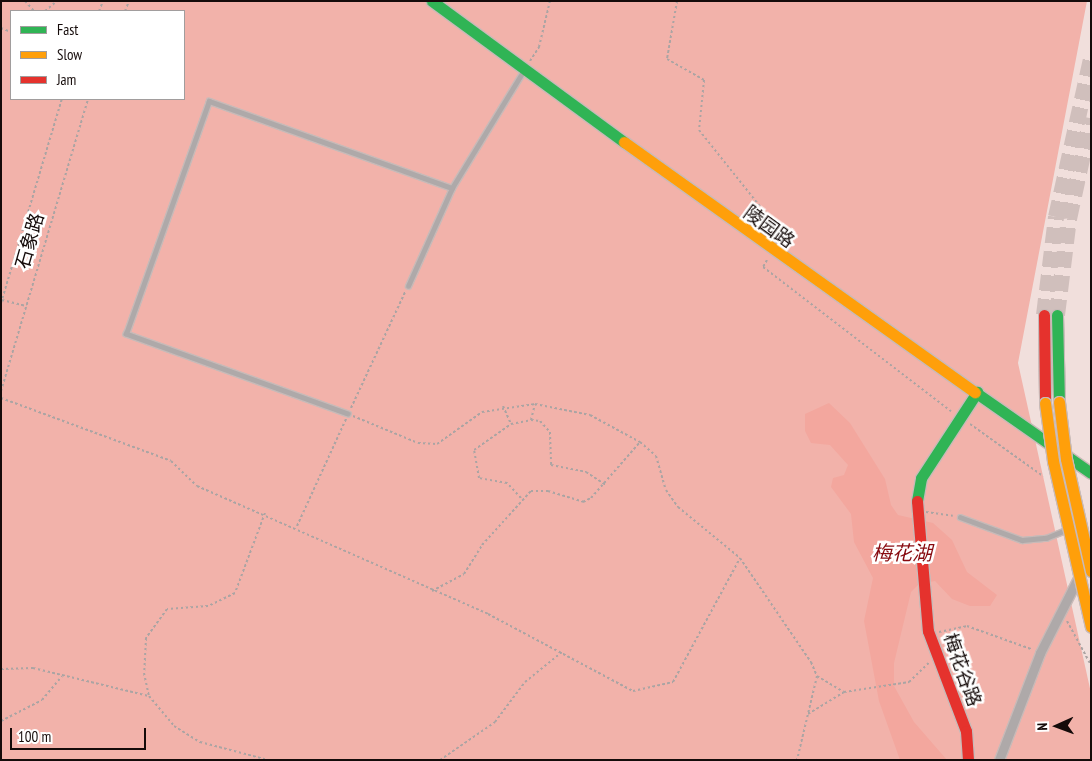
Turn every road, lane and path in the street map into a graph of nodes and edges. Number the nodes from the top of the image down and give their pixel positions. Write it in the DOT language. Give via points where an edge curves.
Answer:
graph roads {
  1 [pos="57,1"];
  2 [pos="432,1"];
  3 [pos="550,1"];
  4 [pos="677,1"];
  5 [pos="46,10"];
  6 [pos="524,69"];
  7 [pos="62,100"];
  8 [pos="88,100"];
  9 [pos="452,188"];
  10 [pos="773,251"];
  11 [pos="408,286"];
  12 [pos="2,302"];
  13 [pos="26,306"];
  14 [pos="1044,315"];
  15 [pos="1058,315"];
  16 [pos="1,391"];
  17 [pos="977,392"];
  18 [pos="1,398"];
  19 [pos="535,404"];
  20 [pos="503,406"];
  21 [pos="348,414"];
  22 [pos="961,418"];
  23 [pos="531,420"];
  24 [pos="511,424"];
  25 [pos="640,442"];
  26 [pos="1077,461"];
  27 [pos="1091,473"];
  28 [pos="1047,479"];
  29 [pos="606,485"];
  30 [pos="521,499"];
  31 [pos="918,512"];
  32 [pos="265,513"];
  33 [pos="960,517"];
  34 [pos="296,527"];
  35 [pos="1069,528"];
  36 [pos="740,558"];
  37 [pos="1091,571"];
  38 [pos="432,591"];
  39 [pos="1061,610"];
  40 [pos="1091,627"];
  41 [pos="934,634"];
  42 [pos="562,652"];
  43 [pos="1040,653"];
  44 [pos="935,657"];
  45 [pos="1091,666"];
  46 [pos="1,669"];
  47 [pos="62,676"];
  48 [pos="817,676"];
  49 [pos="844,692"];
  50 [pos="149,696"];
  51 [pos="808,714"];
  52 [pos="1,721"];
  53 [pos="268,760"];
  54 [pos="440,760"];
  55 [pos="796,760"];
  56 [pos="968,760"];
  57 [pos="999,760"];
  1 -- 5 [label="path"];
  2 -- 6 [label="main road, 陵园路"];
  3 -- 6 [label="path" via="539,47"];
  4 -- 10 [label="path" via="667,59 704,80 698,130 782,234"];
  6 -- 9 [label="lane"];
  6 -- 10 [label="main road, 陵园路"];
  7 -- 12 [label="path, 石象路"];
  8 -- 13 [label="path, 石象路"];
  9 -- 11 [label="lane"];
  9 -- 21 [label="lane" via="209,101 126,334"];
  10 -- 17 [label="main road, 陵园路"];
  10 -- 22 [label="path" via="763,267"];
  11 -- 21 [label="path"];
  12 -- 13 [label="path"];
  13 -- 16 [label="path, 石象路"];
  14 -- 40 [label="main road, bridge" via="1045,403 1053,461"];
  15 -- 37 [label="main road, bridge" via="1059,402 1066,459"];
  17 -- 22 [label="main road, 梅花谷路"];
  17 -- 26 [label="main road, 陵园路" via="1021,427"];
  18 -- 32 [label="path" via="171,461 197,486"];
  19 -- 20 [label="path"];
  19 -- 23 [label="path"];
  19 -- 25 [label="path" via="590,416"];
  20 -- 21 [label="path" via="482,412 438,444 418,442"];
  20 -- 24 [label="path"];
  21 -- 34 [label="path"];
  22 -- 28 [label="path"];
  22 -- 31 [label="main road, 梅花谷路" via="921,478"];
  23 -- 24 [label="path"];
  23 -- 29 [label="path" via="540,421 550,432 551,465 586,472"];
  24 -- 30 [label="path" via="474,450 475,470 479,478 515,488"];
  25 -- 29 [label="path" via="616,466"];
  25 -- 36 [label="path" via="656,456 666,490 678,507"];
  26 -- 27 [label="main road, 陵园路"];
  26 -- 35 [label="street" via="1061,491"];
  29 -- 30 [label="path" via="583,502 536,489"];
  30 -- 38 [label="path" via="464,574"];
  31 -- 33 [label="path"];
  31 -- 44 [label="main road, 梅花谷路" via="924,593"];
  32 -- 34 [label="path"];
  32 -- 50 [label="path" via="236,593 208,606 167,609 155,620 146,638 144,674"];
  33 -- 35 [label="lane" via="1022,540 1046,538"];
  34 -- 38 [label="path"];
  35 -- 39 [label="street" via="1078,575 1073,594"];
  36 -- 42 [label="path" via="673,682 632,692"];
  36 -- 48 [label="path"];
  38 -- 42 [label="path"];
  39 -- 43 [label="street"];
  39 -- 45 [label="path"];
  41 -- 43 [label="path" via="968,626"];
  42 -- 54 [label="path" via="525,682 494,722"];
  43 -- 57 [label="street"];
  44 -- 49 [label="path" via="909,682"];
  44 -- 56 [label="main road, 梅花谷路" via="966,731"];
  46 -- 47 [label="path" via="33,668"];
  47 -- 50 [label="path"];
  47 -- 52 [label="path" via="42,700"];
  48 -- 49 [label="path"];
  48 -- 51 [label="path"];
  49 -- 51 [label="path"];
  50 -- 53 [label="path" via="174,726 200,742"];
  51 -- 55 [label="path"];
}
